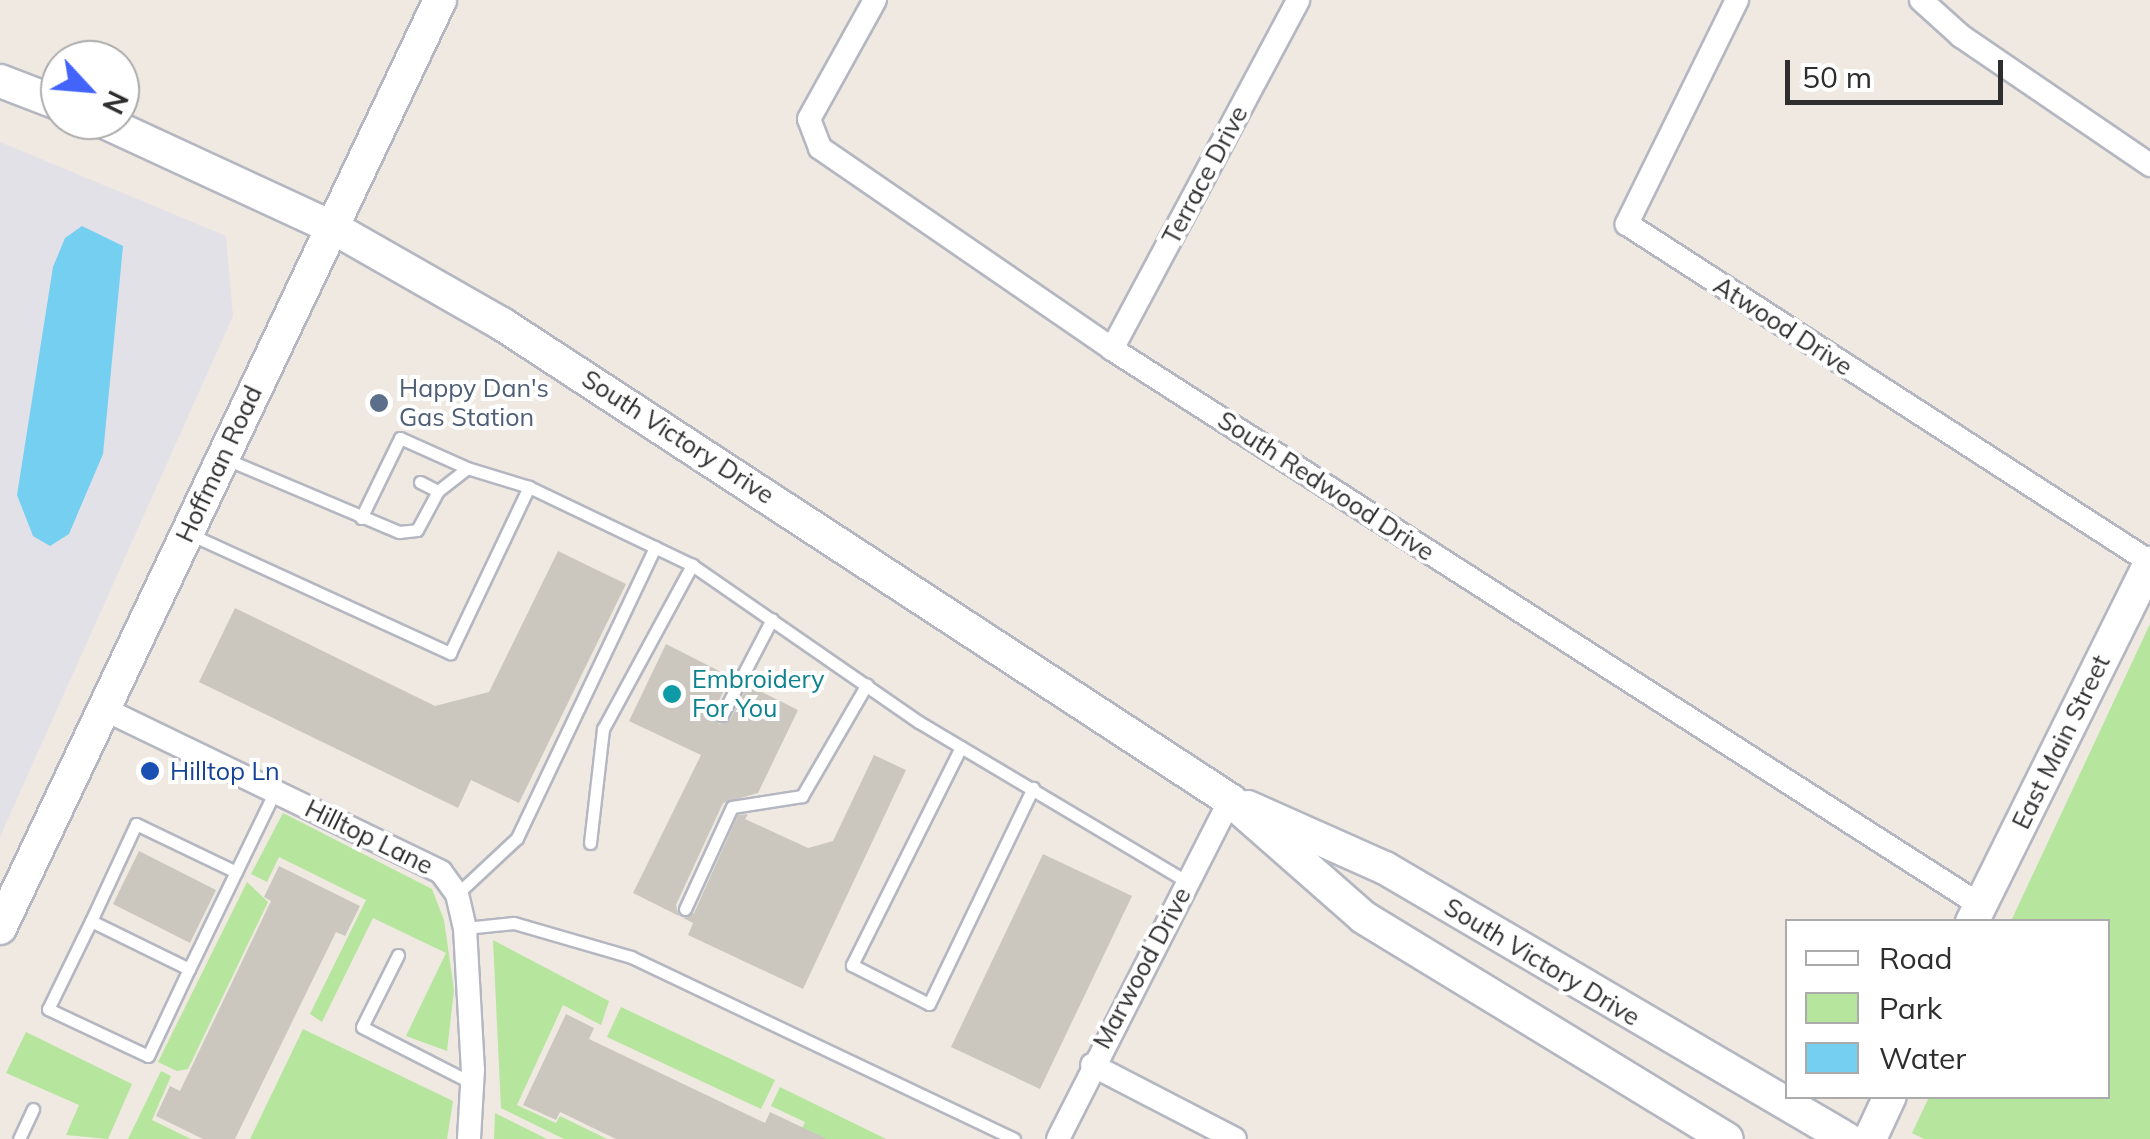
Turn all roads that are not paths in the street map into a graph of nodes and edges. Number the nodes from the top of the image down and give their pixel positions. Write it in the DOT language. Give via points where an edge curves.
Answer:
graph roads {
  1 [pos="440,0"];
  2 [pos="875,0"];
  3 [pos="1298,0"];
  4 [pos="1737,0"];
  5 [pos="1921,0"];
  6 [pos="0,82"];
  7 [pos="40,97"];
  8 [pos="140,138"];
  9 [pos="2150,165"];
  10 [pos="332,226"];
  11 [pos="1112,350"];
  12 [pos="222,457"];
  13 [pos="467,468"];
  14 [pos="420,482"];
  15 [pos="530,487"];
  16 [pos="438,490"];
  17 [pos="361,518"];
  18 [pos="186,533"];
  19 [pos="655,547"];
  20 [pos="2150,562"];
  21 [pos="692,565"];
  22 [pos="772,619"];
  23 [pos="867,684"];
  24 [pos="104,709"];
  25 [pos="722,714"];
  26 [pos="960,747"];
  27 [pos="1033,788"];
  28 [pos="275,791"];
  29 [pos="1230,800"];
  30 [pos="590,843"];
  31 [pos="236,872"];
  32 [pos="1187,882"];
  33 [pos="457,894"];
  34 [pos="685,909"];
  35 [pos="1976,913"];
  36 [pos="90,920"];
  37 [pos="0,928"];
  38 [pos="466,928"];
  39 [pos="398,956"];
  40 [pos="190,969"];
  41 [pos="1092,1065"];
  42 [pos="472,1083"];
  43 [pos="1889,1099"];
  44 [pos="33,1109"];
  45 [pos="19,1139"];
  46 [pos="469,1139"];
  47 [pos="1014,1139"];
  48 [pos="1058,1139"];
  49 [pos="1234,1139"];
  50 [pos="1727,1139"];
  51 [pos="1847,1139"];
  52 [pos="1870,1139"];
  1 -- 10 [label="main road, Hoffman Road"];
  2 -- 11 [label="street, South Redwood Drive" via="809,119 820,148"];
  3 -- 11 [label="street, Terrace Drive"];
  4 -- 20 [label="street, Atwood Drive" via="1627,224"];
  5 -- 9 [label="street" via="1962,36"];
  6 -- 7 [label="main road"];
  8 -- 10 [label="main road, South Victory Drive"];
  10 -- 12 [label="main road, Hoffman Road"];
  10 -- 29 [label="main road, South Victory Drive" via="534,344"];
  11 -- 35 [label="street, South Redwood Drive"];
  12 -- 17 [label="lane"];
  12 -- 18 [label="main road, Hoffman Road"];
  13 -- 15 [label="lane"];
  13 -- 16 [label="lane"];
  13 -- 17 [label="lane" via="400,438"];
  14 -- 16 [label="lane"];
  15 -- 18 [label="lane" via="450,653"];
  15 -- 19 [label="lane"];
  16 -- 17 [label="lane" via="417,530 399,532"];
  18 -- 24 [label="main road, Hoffman Road"];
  19 -- 21 [label="lane"];
  19 -- 33 [label="lane" via="516,838"];
  20 -- 35 [label="main road, East Main Street"];
  21 -- 22 [label="lane"];
  21 -- 30 [label="lane" via="602,729"];
  22 -- 23 [label="lane"];
  22 -- 25 [label="lane"];
  23 -- 26 [label="lane"];
  23 -- 34 [label="lane" via="802,796 732,808"];
  24 -- 28 [label="street, Hilltop Lane"];
  24 -- 37 [label="main road, Hoffman Road"];
  26 -- 27 [label="lane"];
  26 -- 27 [label="lane" via="852,965 928,1004"];
  27 -- 32 [label="lane"];
  28 -- 31 [label="lane"];
  28 -- 33 [label="street, Hilltop Lane" via="441,872"];
  29 -- 32 [label="street, Marwood Drive"];
  29 -- 50 [label="main road, South Victory Drive" via="1363,918"];
  29 -- 51 [label="main road, South Victory Drive" via="1384,868"];
  31 -- 36 [label="lane" via="136,824"];
  31 -- 40 [label="lane"];
  32 -- 41 [label="street, Marwood Drive"];
  33 -- 38 [label="street, Hilltop Lane"];
  36 -- 40 [label="lane"];
  36 -- 40 [label="lane" via="48,1009 148,1056"];
  38 -- 42 [label="street, Hilltop Lane"];
  38 -- 47 [label="lane" via="514,923 631,957"];
  39 -- 42 [label="lane" via="362,1027"];
  41 -- 48 [label="street, Marwood Drive"];
  41 -- 49 [label="street"];
  42 -- 46 [label="street, Hilltop Lane"];
  43 -- 52 [label="main road"];
  44 -- 45 [label="lane"];
}
